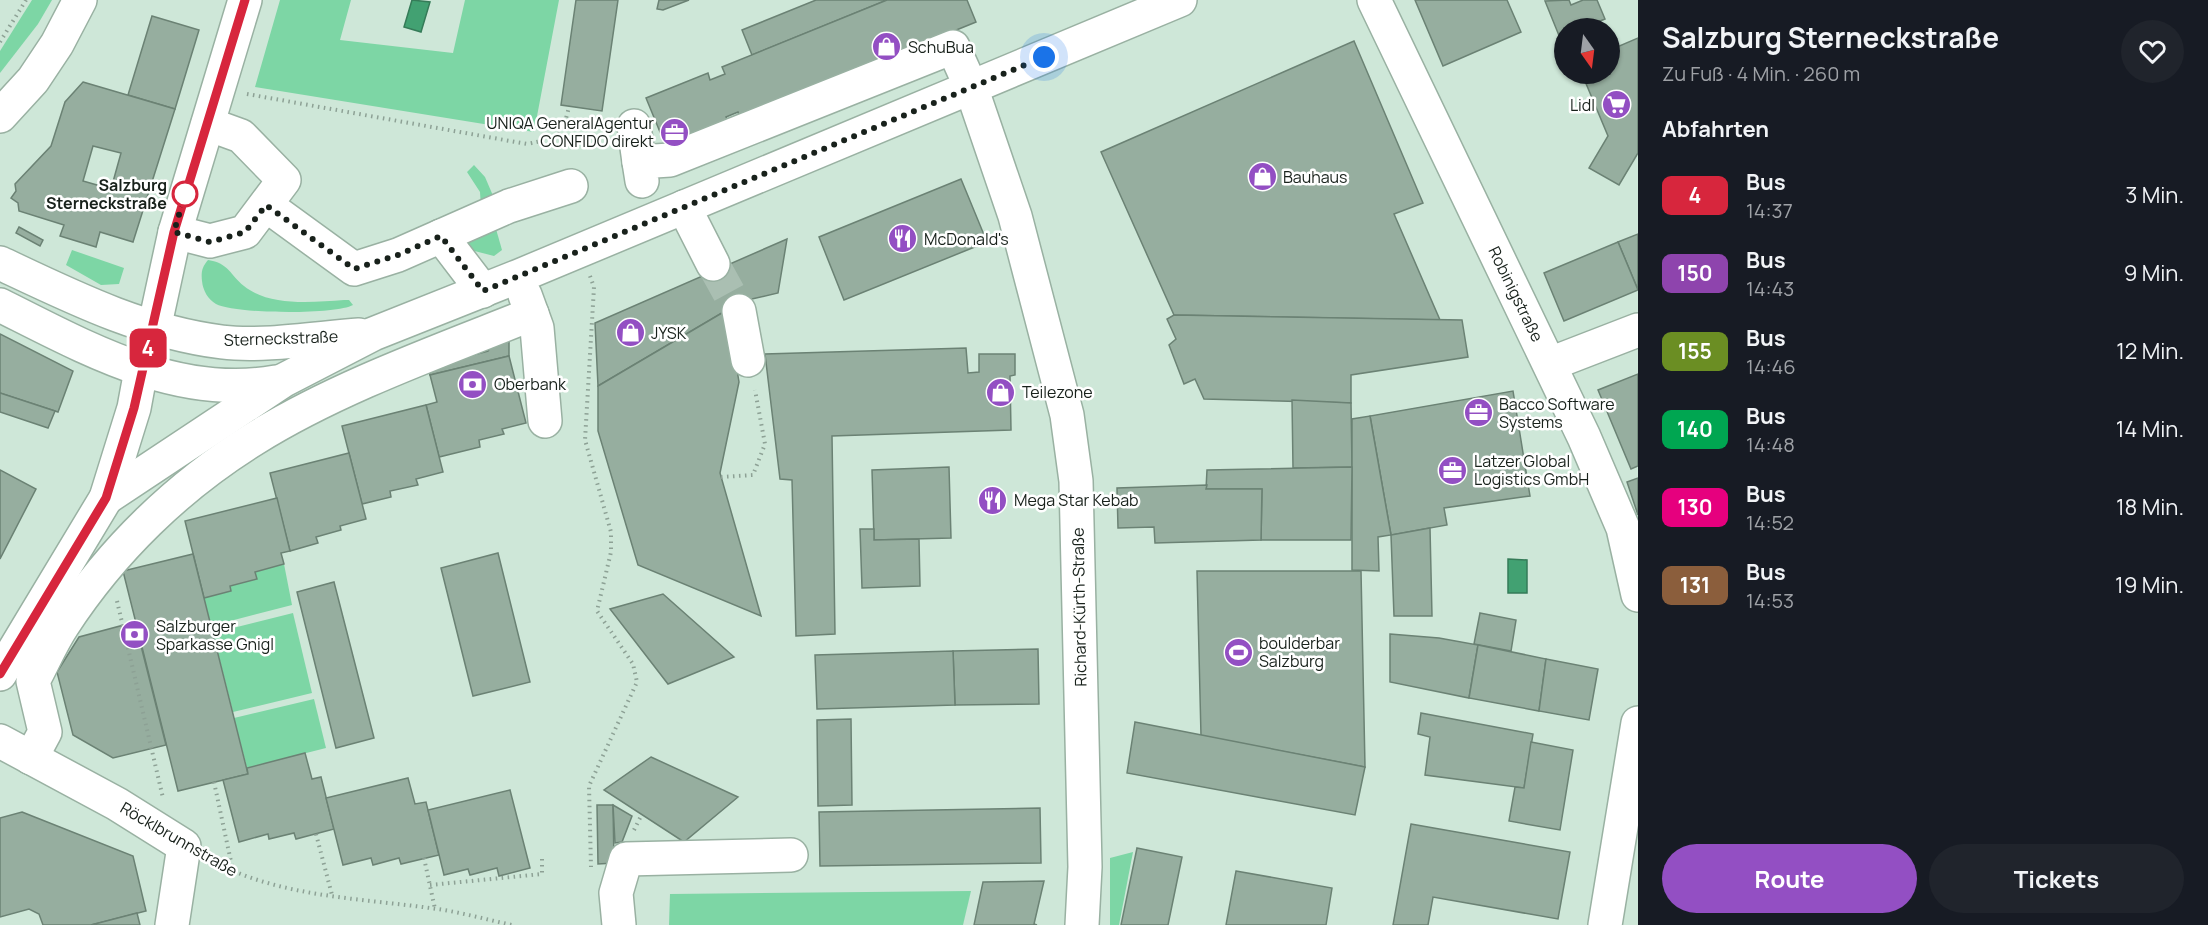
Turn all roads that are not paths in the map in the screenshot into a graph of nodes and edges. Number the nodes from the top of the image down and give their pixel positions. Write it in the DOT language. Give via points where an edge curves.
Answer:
graph roads {
  1 [pos="80,0"];
  2 [pos="245,0"];
  3 [pos="1180,0"];
  4 [pos="1374,0"];
  5 [pos="971,87"];
  6 [pos="0,116"];
  7 [pos="208,124"];
  8 [pos="634,126"];
  9 [pos="571,186"];
  10 [pos="266,205"];
  11 [pos="684,207"];
  12 [pos="174,232"];
  13 [pos="441,236"];
  14 [pos="0,263"];
  15 [pos="713,264"];
  16 [pos="519,276"];
  17 [pos="483,291"];
  18 [pos="0,305"];
  19 [pos="739,311"];
  20 [pos="532,314"];
  21 [pos="154,329"];
  22 [pos="1638,330"];
  23 [pos="373,334"];
  24 [pos="748,360"];
  25 [pos="1550,364"];
  26 [pos="141,370"];
  27 [pos="284,380"];
  28 [pos="545,421"];
  29 [pos="106,498"];
  30 [pos="1636,577"];
  31 [pos="0,674"];
  32 [pos="1638,723"];
  33 [pos="0,741"];
  34 [pos="31,758"];
  35 [pos="790,855"];
  36 [pos="606,863"];
  37 [pos="618,909"];
  38 [pos="172,925"];
  39 [pos="1082,925"];
  40 [pos="1605,925"];
  1 -- 6 [label="street" via="33,80"];
  2 -- 7 [label="street"];
  3 -- 5 [label="street, Sterneckstraße"];
  4 -- 25 [label="street, Robinigstraße"];
  5 -- 8 [label="street, Richard-Kürth-Straße" via="953,47 641,171"];
  5 -- 11 [label="street, Sterneckstraße"];
  5 -- 39 [label="street, Richard-Kürth-Straße" via="1016,216 1069,426 1076,481 1085,867"];
  7 -- 10 [label="street" via="241,136 284,180"];
  7 -- 12 [label="street"];
  9 -- 13 [label="street" via="509,206"];
  10 -- 12 [label="street" via="245,232 210,242"];
  10 -- 13 [label="street" via="354,269"];
  11 -- 15 [label="street"];
  11 -- 16 [label="street, Sterneckstraße"];
  12 -- 21 [label="street"];
  13 -- 17 [label="street"];
  14 -- 21 [label="street, Sterneckstraße" via="109,314"];
  16 -- 17 [label="street, Sterneckstraße"];
  16 -- 20 [label="street"];
  17 -- 23 [label="street, Sterneckstraße"];
  18 -- 26 [label="street, Sterneckstraße" via="92,351"];
  19 -- 24 [label="street"];
  20 -- 28 [label="street" via="537,327"];
  20 -- 34 [label="street" via="302,412 220,461 176,496 127,543 62,626 33,681 45,732"];
  21 -- 23 [label="street, Sterneckstraße" via="224,342"];
  21 -- 26 [label="street"];
  22 -- 25 [label="street"];
  23 -- 27 [label="street, Sterneckstraße"];
  25 -- 30 [label="street, Robinigstraße" via="1623,528"];
  26 -- 27 [label="street, Sterneckstraße" via="213,386"];
  26 -- 29 [label="street" via="134,408"];
  27 -- 29 [label="street, Sterneckstraße"];
  29 -- 31 [label="street"];
  32 -- 40 [label="street"];
  33 -- 34 [label="street, Röcklbrunnstraße"];
  34 -- 38 [label="street, Röcklbrunnstraße" via="179,842"];
  35 -- 37 [label="street" via="626,859"];
  36 -- 37 [label="street"];
}
